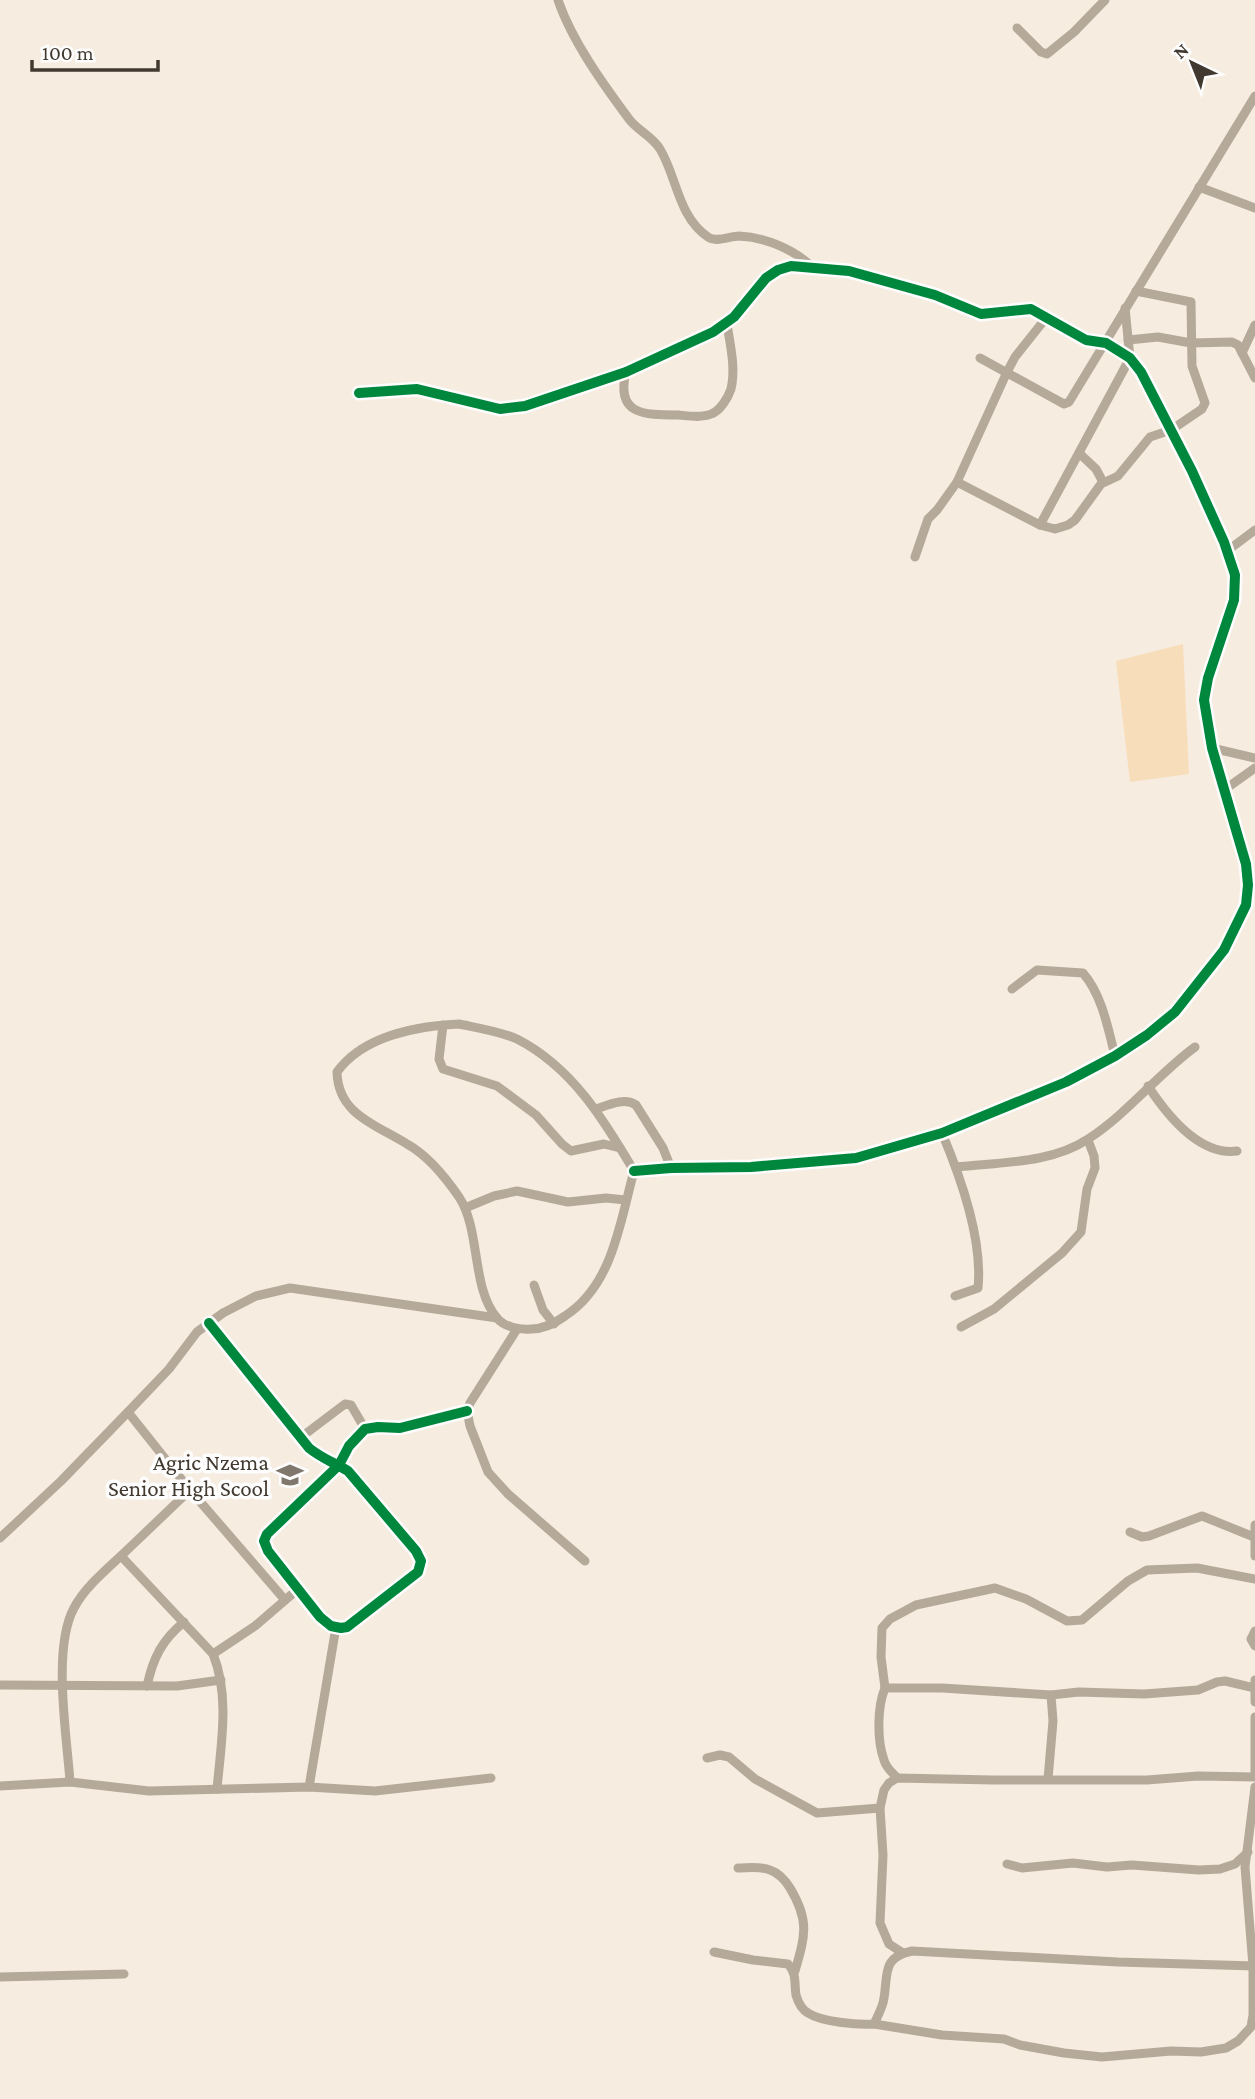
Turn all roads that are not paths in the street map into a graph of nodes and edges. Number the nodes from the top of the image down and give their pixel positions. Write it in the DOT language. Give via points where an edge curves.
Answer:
graph roads {
  1 [pos="558,0"];
  2 [pos="1105,0"];
  3 [pos="1017,28"];
  4 [pos="1255,97"];
  5 [pos="1199,187"];
  6 [pos="1255,208"];
  7 [pos="812,267"];
  8 [pos="1136,291"];
  9 [pos="1125,308"];
  10 [pos="1046,318"];
  11 [pos="727,324"];
  12 [pos="1255,325"];
  13 [pos="1128,340"];
  14 [pos="1106,344"];
  15 [pos="1191,344"];
  16 [pos="1242,353"];
  17 [pos="979,358"];
  18 [pos="1130,358"];
  19 [pos="626,372"];
  20 [pos="1007,372"];
  21 [pos="1255,378"];
  22 [pos="359,393"];
  23 [pos="1171,430"];
  24 [pos="1079,453"];
  25 [pos="957,482"];
  26 [pos="1103,482"];
  27 [pos="1040,525"];
  28 [pos="1255,530"];
  29 [pos="1227,551"];
  30 [pos="915,557"];
  31 [pos="1212,748"];
  32 [pos="1255,758"];
  33 [pos="1255,768"];
  34 [pos="1224,790"];
  35 [pos="1012,989"];
  36 [pos="443,1025"];
  37 [pos="1195,1047"];
  38 [pos="1115,1056"];
  39 [pos="1148,1086"];
  40 [pos="596,1109"];
  41 [pos="942,1133"];
  42 [pos="1088,1140"];
  43 [pos="620,1148"];
  44 [pos="1237,1151"];
  45 [pos="956,1167"];
  46 [pos="671,1168"];
  47 [pos="634,1171"];
  48 [pos="626,1200"];
  49 [pos="465,1208"];
  50 [pos="534,1285"];
  51 [pos="955,1296"];
  52 [pos="497,1318"];
  53 [pos="209,1323"];
  54 [pos="554,1324"];
  55 [pos="961,1327"];
  56 [pos="517,1329"];
  57 [pos="467,1411"];
  58 [pos="128,1412"];
  59 [pos="365,1429"];
  60 [pos="300,1438"];
  61 [pos="339,1465"];
  62 [pos="190,1490"];
  63 [pos="1255,1525"];
  64 [pos="1130,1532"];
  65 [pos="1254,1537"];
  66 [pos="0,1538"];
  67 [pos="121,1556"];
  68 [pos="1255,1556"];
  69 [pos="585,1561"];
  70 [pos="1255,1579"];
  71 [pos="298,1589"];
  72 [pos="285,1600"];
  73 [pos="184,1622"];
  74 [pos="337,1628"];
  75 [pos="1255,1631"];
  76 [pos="1255,1646"];
  77 [pos="213,1654"];
  78 [pos="221,1680"];
  79 [pos="1255,1680"];
  80 [pos="0,1685"];
  81 [pos="63,1686"];
  82 [pos="147,1686"];
  83 [pos="885,1688"];
  84 [pos="1255,1689"];
  85 [pos="1051,1695"];
  86 [pos="1255,1702"];
  87 [pos="1255,1717"];
  88 [pos="707,1758"];
  89 [pos="1255,1776"];
  90 [pos="491,1778"];
  91 [pos="897,1778"];
  92 [pos="1048,1779"];
  93 [pos="70,1783"];
  94 [pos="0,1786"];
  95 [pos="309,1787"];
  96 [pos="1255,1787"];
  97 [pos="217,1789"];
  98 [pos="1255,1796"];
  99 [pos="880,1808"];
  100 [pos="1248,1852"];
  101 [pos="1007,1864"];
  102 [pos="738,1868"];
  103 [pos="715,1952"];
  104 [pos="903,1953"];
  105 [pos="1254,1966"];
  106 [pos="795,1971"];
  107 [pos="124,1974"];
  108 [pos="0,1977"];
  109 [pos="874,2024"];
  1 -- 7 [label="street" via="571,32 628,118 660,149 686,212 708,237 744,237 778,246 801,256"];
  2 -- 3 [label="street" via="1047,54"];
  4 -- 5 [label="street"];
  5 -- 6 [label="street"];
  5 -- 8 [label="street"];
  7 -- 10 [label="street" via="849,271 920,290 981,314 1023,308"];
  7 -- 11 [label="street" via="778,270 757,287"];
  8 -- 9 [label="street"];
  8 -- 15 [label="street" via="1191,302"];
  9 -- 13 [label="street"];
  9 -- 14 [label="street"];
  10 -- 14 [label="street" via="1086,340"];
  10 -- 20 [label="street"];
  11 -- 19 [label="street"];
  11 -- 19 [label="street" via="730,391 715,413 647,415 634,410 623,390"];
  12 -- 16 [label="street"];
  13 -- 15 [label="street" via="1158,337"];
  13 -- 18 [label="street"];
  14 -- 18 [label="street"];
  14 -- 20 [label="street" via="1066,404"];
  15 -- 16 [label="street" via="1232,342"];
  15 -- 23 [label="street" via="1193,371 1205,403 1202,410"];
  16 -- 21 [label="street"];
  17 -- 20 [label="street"];
  18 -- 23 [label="street"];
  18 -- 24 [label="street"];
  19 -- 22 [label="street" via="500,410 417,389"];
  20 -- 25 [label="street"];
  23 -- 26 [label="street" via="1150,437 1118,476"];
  23 -- 29 [label="street"];
  24 -- 26 [label="street"];
  24 -- 27 [label="street"];
  25 -- 27 [label="street"];
  25 -- 30 [label="street" via="928,519"];
  26 -- 27 [label="street" via="1068,525 1055,529"];
  28 -- 29 [label="street"];
  29 -- 31 [label="street" via="1236,588 1205,688 1204,713"];
  31 -- 32 [label="street"];
  31 -- 34 [label="street"];
  33 -- 34 [label="street"];
  34 -- 38 [label="street" via="1246,864 1246,905 1224,950 1175,1012"];
  35 -- 38 [label="street" via="1037,970 1083,973 1101,1008"];
  36 -- 40 [label="street" via="459,1024 516,1039 560,1069"];
  36 -- 43 [label="street" via="439,1059 443,1069 497,1086 536,1115 571,1151 604,1143"];
  36 -- 49 [label="street" via="383,1039 357,1051 337,1072 338,1085 366,1122 408,1144 441,1174"];
  37 -- 39 [label="street"];
  38 -- 41 [label="street" via="1066,1082"];
  39 -- 42 [label="street"];
  39 -- 44 [label="street" via="1171,1120 1188,1133 1223,1153"];
  40 -- 43 [label="street"];
  40 -- 46 [label="street" via="631,1101"];
  41 -- 45 [label="street"];
  41 -- 46 [label="street" via="856,1158"];
  42 -- 45 [label="street" via="1038,1158"];
  42 -- 55 [label="street" via="1095,1168 1081,1232 995,1309"];
  43 -- 47 [label="street"];
  45 -- 51 [label="street" via="979,1275 978,1289"];
  46 -- 47 [label="street"];
  47 -- 48 [label="street"];
  48 -- 49 [label="street" via="568,1202 517,1191"];
  48 -- 54 [label="street" via="611,1255 595,1289"];
  49 -- 52 [label="street" via="486,1297"];
  50 -- 54 [label="street"];
  52 -- 53 [label="street" via="290,1288 256,1296"];
  52 -- 56 [label="street"];
  53 -- 58 [label="street"];
  53 -- 60 [label="street"];
  54 -- 56 [label="street"];
  56 -- 57 [label="street"];
  57 -- 59 [label="street" via="400,1429"];
  57 -- 69 [label="street" via="488,1472"];
  58 -- 62 [label="street"];
  58 -- 66 [label="street"];
  59 -- 60 [label="street" via="351,1405 345,1404"];
  59 -- 61 [label="street"];
  60 -- 61 [label="street" via="323,1459"];
  61 -- 71 [label="street" via="264,1541"];
  61 -- 74 [label="street" via="421,1561 418,1572 402,1585 347,1627"];
  62 -- 67 [label="street"];
  62 -- 72 [label="street"];
  63 -- 65 [label="street"];
  64 -- 65 [label="street" via="1149,1536 1202,1516"];
  65 -- 68 [label="street"];
  67 -- 73 [label="street"];
  67 -- 81 [label="street" via="74,1608 66,1635"];
  70 -- 83 [label="street" via="1197,1568 1147,1570 1082,1620 1066,1621 1027,1599 995,1588 916,1605 882,1628"];
  71 -- 72 [label="street"];
  71 -- 74 [label="street" via="320,1617"];
  72 -- 77 [label="street"];
  73 -- 77 [label="street"];
  73 -- 82 [label="street" via="165,1640"];
  74 -- 95 [label="street"];
  75 -- 76 [label="street" via="1251,1639"];
  77 -- 78 [label="street"];
  78 -- 82 [label="street"];
  78 -- 97 [label="street"];
  79 -- 84 [label="street"];
  80 -- 81 [label="street"];
  81 -- 82 [label="street"];
  81 -- 93 [label="street"];
  83 -- 85 [label="street"];
  83 -- 91 [label="street" via="881,1747 888,1769"];
  84 -- 85 [label="street" via="1225,1681 1198,1690"];
  84 -- 86 [label="street"];
  85 -- 92 [label="street"];
  87 -- 89 [label="street"];
  88 -- 99 [label="street" via="729,1757 755,1779 817,1813"];
  89 -- 92 [label="street"];
  90 -- 95 [label="street" via="375,1791"];
  91 -- 92 [label="street"];
  91 -- 99 [label="street" via="884,1790"];
  93 -- 94 [label="street"];
  93 -- 97 [label="street" via="149,1791"];
  95 -- 97 [label="street"];
  96 -- 98 [label="street"];
  98 -- 100 [label="street"];
  99 -- 104 [label="street" via="880,1923 889,1944"];
  100 -- 101 [label="street" via="1235,1864 1210,1870 1073,1863 1022,1868"];
  100 -- 105 [label="street" via="1245,1867"];
  102 -- 106 [label="street" via="777,1872 801,1907 803,1943"];
  103 -- 106 [label="street" via="780,1961"];
  104 -- 105 [label="street"];
  104 -- 109 [label="street" via="887,1967 884,1999"];
  105 -- 109 [label="street" via="1251,2027 1226,2048 1201,2052 1102,2057 1004,2039"];
  106 -- 109 [label="street" via="796,1994 809,2014"];
  107 -- 108 [label="street"];
}
